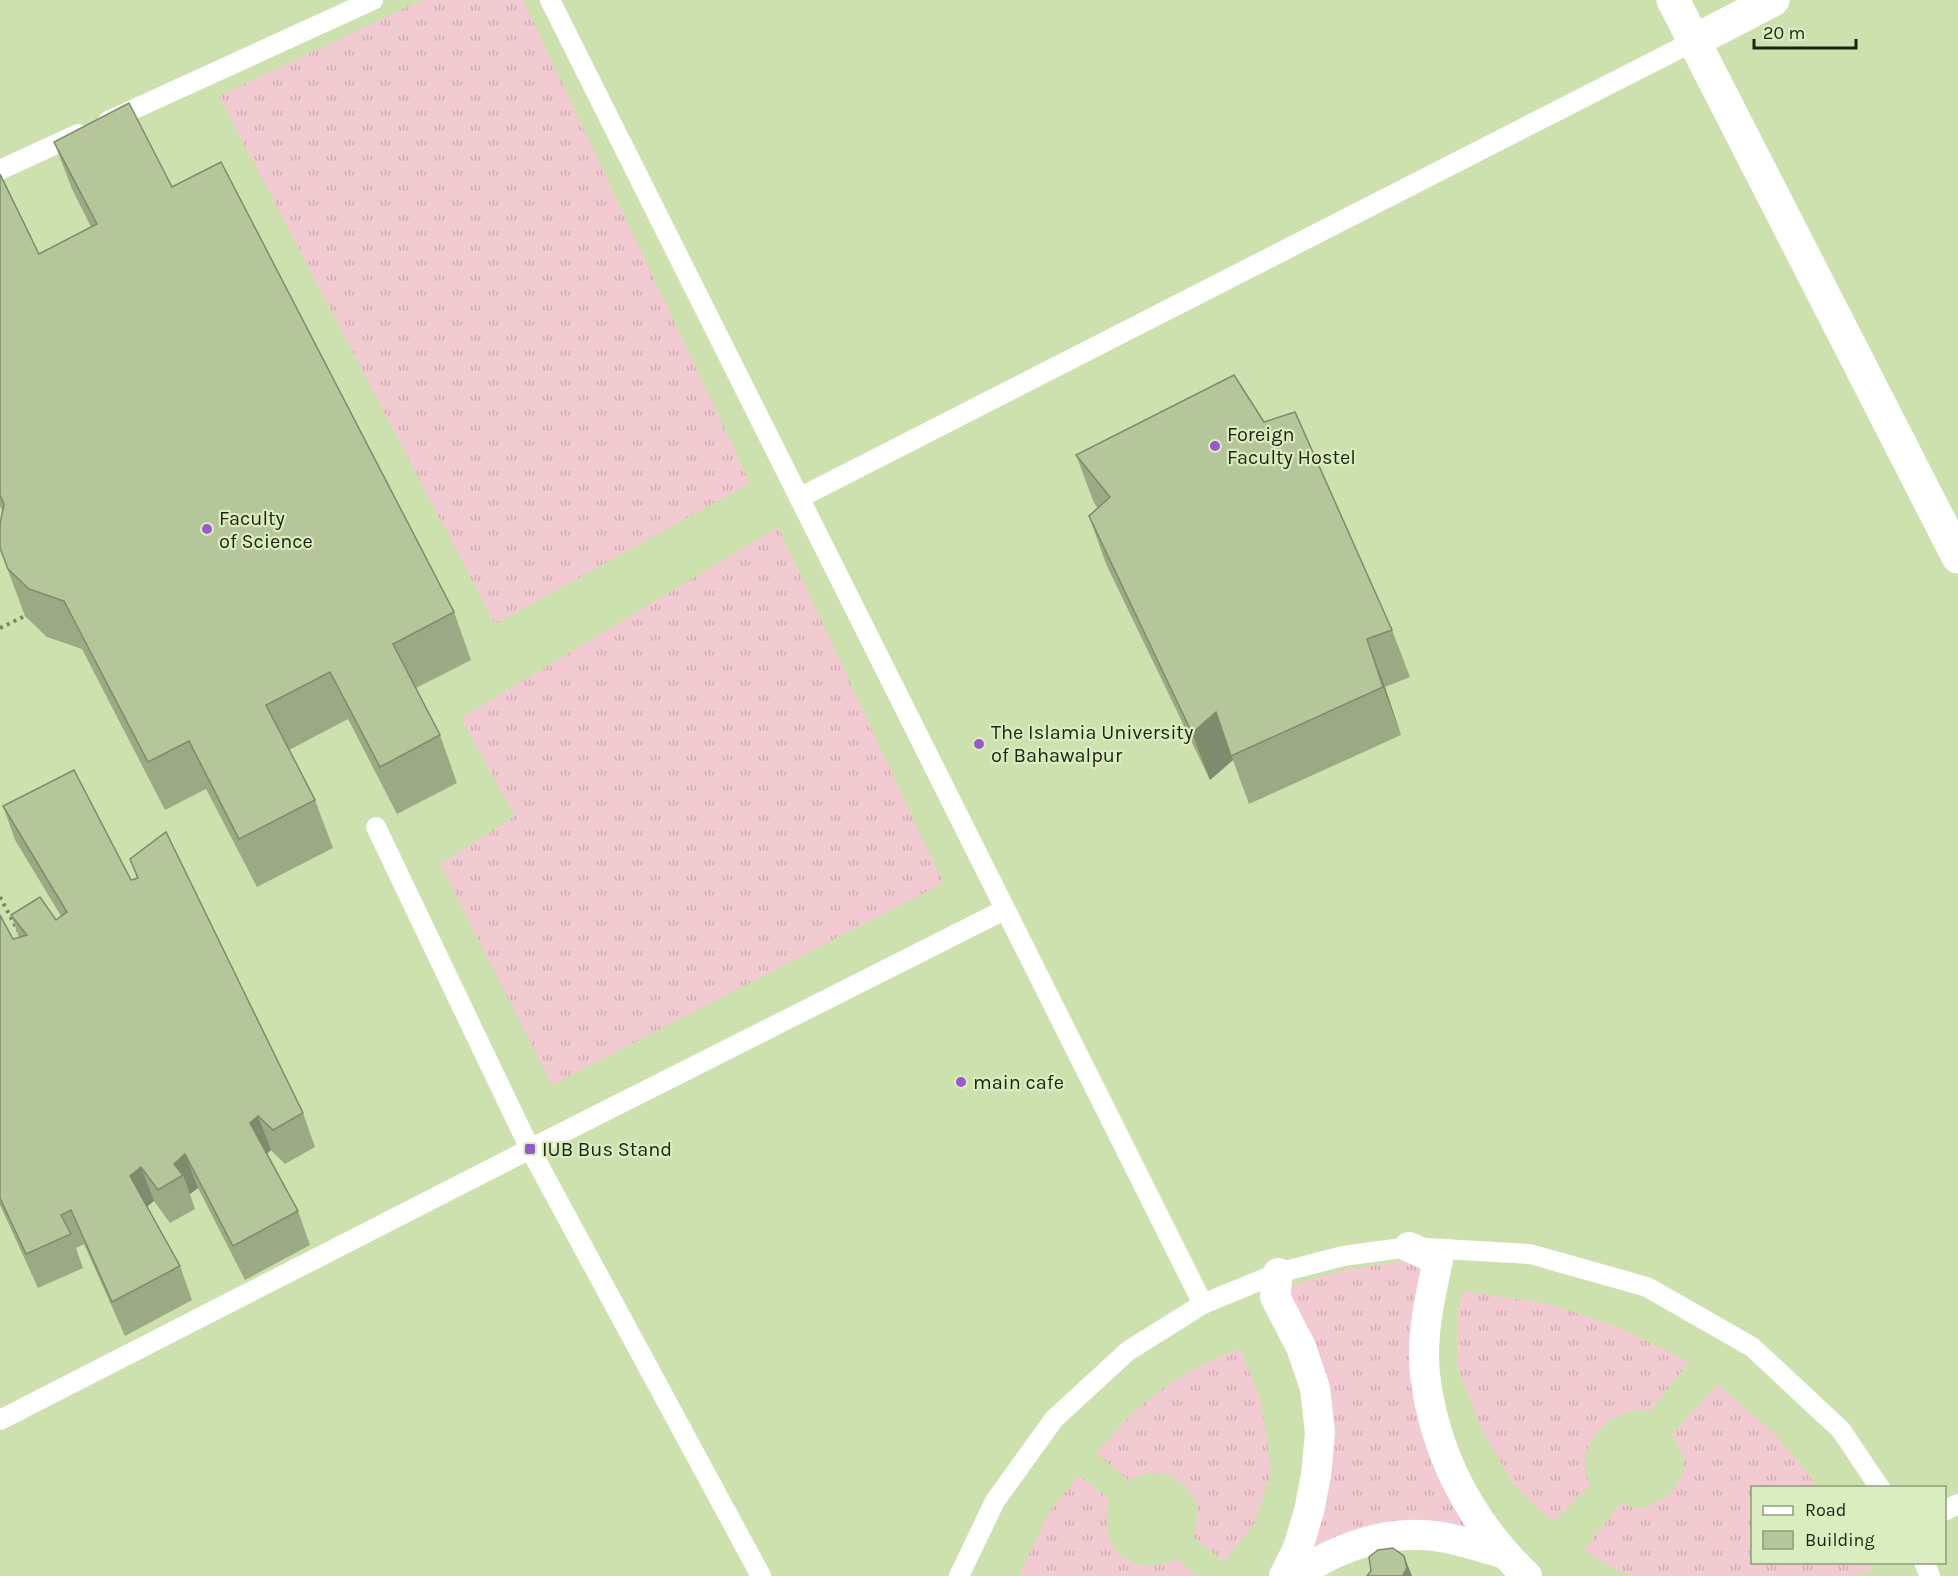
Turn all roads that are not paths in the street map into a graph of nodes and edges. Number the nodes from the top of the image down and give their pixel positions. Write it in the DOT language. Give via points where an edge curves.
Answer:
graph roads {
  1 [pos="373,0"];
  2 [pos="550,0"];
  3 [pos="1673,0"];
  4 [pos="1773,0"];
  5 [pos="1694,41"];
  6 [pos="0,170"];
  7 [pos="799,498"];
  8 [pos="1958,557"];
  9 [pos="376,827"];
  10 [pos="1004,910"];
  11 [pos="530,1149"];
  12 [pos="1409,1247"];
  13 [pos="1278,1272"];
  14 [pos="1203,1304"];
  15 [pos="0,1420"];
  16 [pos="1879,1486"];
  17 [pos="1504,1554"];
  18 [pos="761,1576"];
  19 [pos="959,1576"];
  20 [pos="1284,1576"];
  21 [pos="1295,1576"];
  22 [pos="1527,1576"];
  1 -- 6 [label="lane"];
  2 -- 7 [label="lane"];
  3 -- 5 [label="street"];
  4 -- 5 [label="street"];
  5 -- 7 [label="lane"];
  5 -- 8 [label="street"];
  7 -- 10 [label="lane"];
  9 -- 11 [label="lane"];
  10 -- 11 [label="lane"];
  10 -- 14 [label="lane"];
  11 -- 15 [label="lane"];
  11 -- 18 [label="lane"];
  12 -- 13 [label="lane" via="1343,1256"];
  12 -- 16 [label="lane" via="1530,1254 1647,1287 1752,1347 1841,1430"];
  12 -- 17 [label="street" via="1438,1260 1426,1327 1425,1373 1434,1420 1450,1469 1469,1508"];
  13 -- 14 [label="lane"];
  13 -- 20 [label="street" via="1275,1297 1312,1377 1320,1433 1309,1511 1299,1548"];
  14 -- 19 [label="lane" via="1128,1351 1054,1419 994,1501"];
  17 -- 21 [label="street" via="1446,1538 1398,1536 1342,1549"];
  17 -- 22 [label="street"];
}
